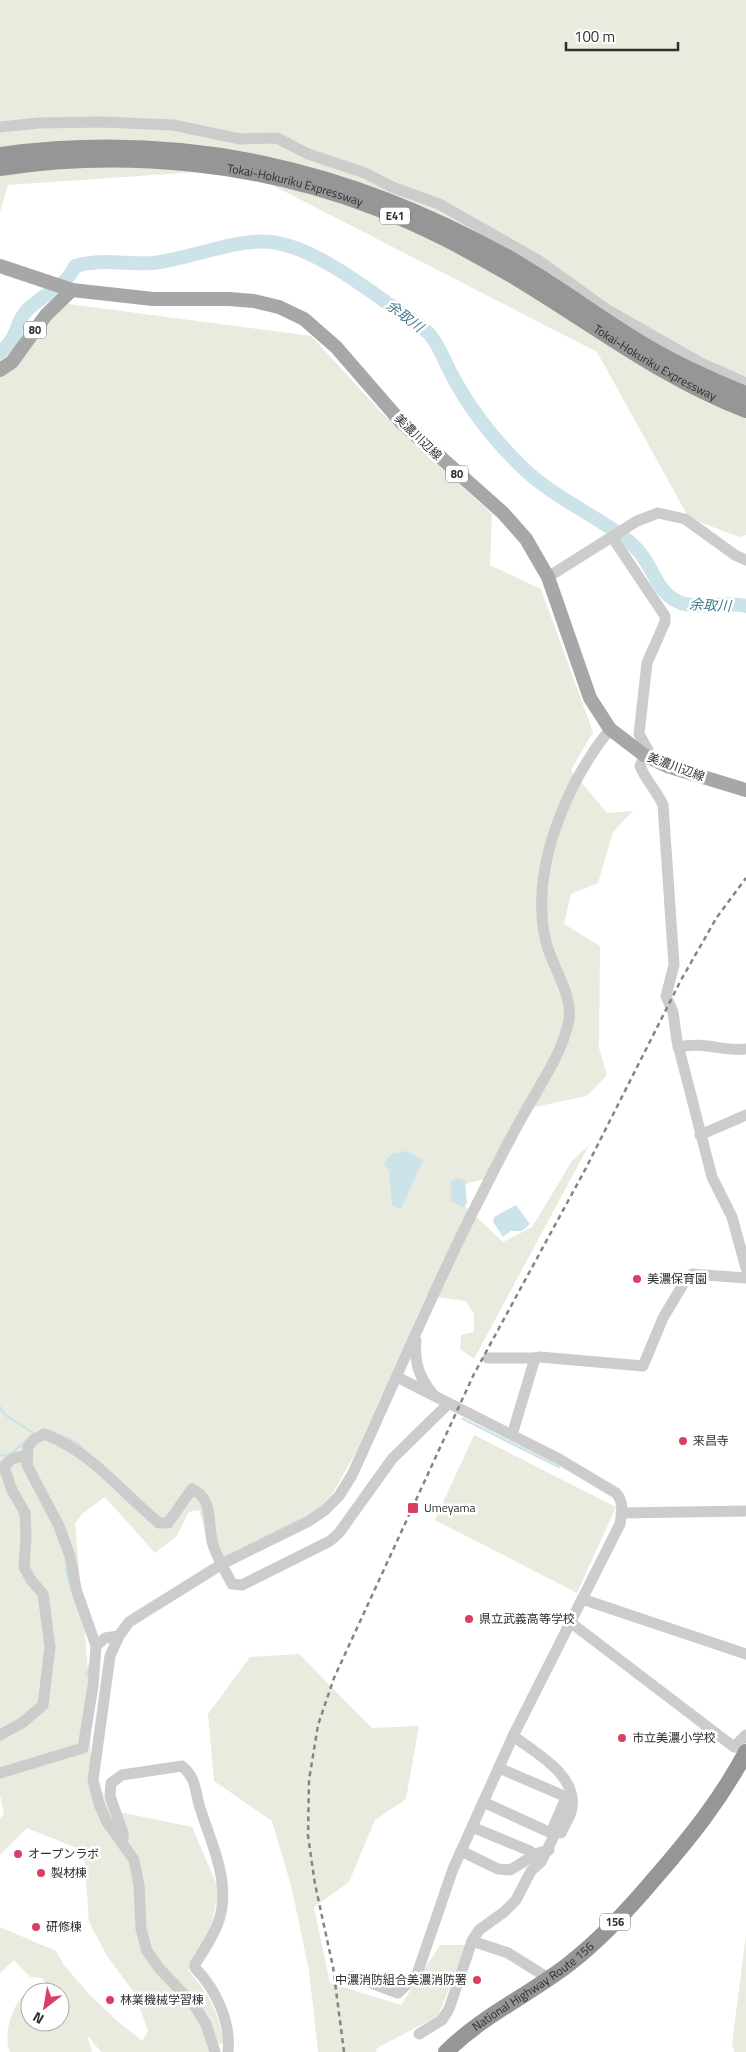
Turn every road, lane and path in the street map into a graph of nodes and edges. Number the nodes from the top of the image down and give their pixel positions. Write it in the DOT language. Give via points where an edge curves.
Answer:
graph roads {
  1 [pos="0,127"];
  2 [pos="0,155"];
  3 [pos="0,168"];
  4 [pos="0,266"];
  5 [pos="63,288"];
  6 [pos="0,370"];
  7 [pos="746,383"];
  8 [pos="746,394"];
  9 [pos="746,410"];
  10 [pos="616,534"];
  11 [pos="746,560"];
  12 [pos="548,578"];
  13 [pos="610,729"];
  14 [pos="644,755"];
  15 [pos="746,790"];
  16 [pos="678,1047"];
  17 [pos="746,1049"];
  18 [pos="746,1115"];
  19 [pos="700,1135"];
  20 [pos="746,1268"];
  21 [pos="746,1278"];
  22 [pos="416,1334"];
  23 [pos="488,1358"];
  24 [pos="535,1358"];
  25 [pos="397,1377"];
  26 [pos="436,1398"];
  27 [pos="448,1404"];
  28 [pos="512,1435"];
  29 [pos="26,1455"];
  30 [pos="622,1510"];
  31 [pos="746,1511"];
  32 [pos="222,1564"];
  33 [pos="582,1599"];
  34 [pos="570,1622"];
  35 [pos="119,1636"];
  36 [pos="96,1646"];
  37 [pos="746,1654"];
  38 [pos="746,1734"];
  39 [pos="0,1735"];
  40 [pos="513,1736"];
  41 [pos="746,1752"];
  42 [pos="499,1768"];
  43 [pos="0,1773"];
  44 [pos="483,1802"];
  45 [pos="556,1821"];
  46 [pos="472,1827"];
  47 [pos="122,1841"];
  48 [pos="461,1851"];
  49 [pos="530,1851"];
  50 [pos="546,1852"];
  51 [pos="472,1941"];
  52 [pos="352,1976"];
  53 [pos="548,1978"];
  54 [pos="420,2034"];
  55 [pos="215,2052"];
  56 [pos="228,2052"];
  57 [pos="446,2052"];
  1 -- 7 [label="street" via="102,122 173,125 240,140 277,138 308,154 365,173 392,188 439,204 538,260 606,309 702,363"];
  2 -- 8 [label="highway, Tokai-Hokuriku Expressway / E41" via="128,147 175,150 277,165 334,180 469,237 521,266 644,345 686,368"];
  3 -- 9 [label="highway, Tokai-Hokuriku Expressway / E41" via="93,160 158,162 226,169 332,192 374,207 467,250 674,377"];
  4 -- 5 [label="main road, 美濃川辺線"];
  5 -- 6 [label="main road, 80" via="12,362"];
  5 -- 12 [label="main road, 美濃川辺線 / 80" via="154,299 254,301 279,307 304,319 336,347 401,422 503,513 526,539"];
  10 -- 11 [label="street" via="646,516 671,514 685,519"];
  10 -- 12 [label="street"];
  10 -- 14 [label="street" via="665,616 647,663 639,734 648,750"];
  12 -- 13 [label="main road, 美濃川辺線 / 80" via="590,698"];
  13 -- 14 [label="main road, 美濃川辺線 / 80"];
  13 -- 22 [label="street" via="563,805 547,860 542,923 567,1000 569,1017 565,1035 558,1054 470,1217"];
  14 -- 15 [label="main road, 美濃川辺線 / 80" via="667,766"];
  14 -- 16 [label="street" via="640,766 663,805 674,965 666,996"];
  16 -- 17 [label="street" via="704,1044"];
  16 -- 19 [label="street"];
  18 -- 19 [label="street"];
  19 -- 20 [label="street" via="712,1177 732,1217"];
  21 -- 24 [label="street" via="692,1274 663,1318 643,1366"];
  22 -- 25 [label="street"];
  22 -- 26 [label="street" via="415,1355 419,1374"];
  23 -- 24 [label="street"];
  24 -- 28 [label="street"];
  25 -- 26 [label="street"];
  25 -- 32 [label="street" via="339,1496 309,1521"];
  26 -- 27 [label="street"];
  27 -- 28 [label="street"];
  27 -- 32 [label="street" via="392,1459 330,1541 242,1585 232,1584"];
  28 -- 30 [label="street" via="616,1493 622,1499"];
  29 -- 32 [label="street" via="33,1440 44,1434 60,1440 100,1467 159,1523 168,1522 192,1489 198,1491 208,1506 212,1542"];
  29 -- 36 [label="street" via="27,1465 59,1526 70,1556 76,1588"];
  29 -- 39 [label="street" via="12,1459 4,1466 11,1488 25,1513 24,1567 43,1594 50,1647 46,1694 40,1710"];
  30 -- 31 [label="street"];
  30 -- 33 [label="street" via="620,1524"];
  32 -- 35 [label="street" via="140,1614"];
  33 -- 34 [label="street"];
  33 -- 37 [label="street"];
  34 -- 38 [label="street" via="734,1748"];
  34 -- 40 [label="street"];
  35 -- 36 [label="street" via="105,1638"];
  35 -- 47 [label="street" via="105,1679 93,1780 107,1822"];
  36 -- 43 [label="street" via="83,1748"];
  40 -- 42 [label="street"];
  40 -- 50 [label="street" via="560,1772 572,1794 571,1811"];
  41 -- 53 [label="highway, National Highway Route 156 / 156" via="693,1835 629,1908 587,1948"];
  42 -- 44 [label="street"];
  42 -- 45 [label="street" via="564,1796"];
  44 -- 45 [label="street" via="552,1833"];
  44 -- 46 [label="street"];
  45 -- 50 [label="street" via="560,1824"];
  46 -- 48 [label="street"];
  46 -- 49 [label="street"];
  47 -- 55 [label="street" via="138,1873 141,1929 147,1951 194,2005 206,2024"];
  47 -- 56 [label="street" via="123,1833 110,1796 111,1782 122,1775 182,1766 193,1776 198,1802 215,1849 222,1899 220,1918 195,1968 207,1981 221,2011 228,2029"];
  48 -- 50 [label="street" via="498,1869 510,1870 538,1853"];
  48 -- 52 [label="street" via="417,1974 398,1993"];
  50 -- 51 [label="street" via="541,1862 531,1870 516,1900 479,1930"];
  51 -- 53 [label="street" via="508,1953"];
  51 -- 54 [label="street" via="449,2009 442,2020"];
  53 -- 57 [label="highway, National Highway Route 156 / 156" via="492,2014"];
}
